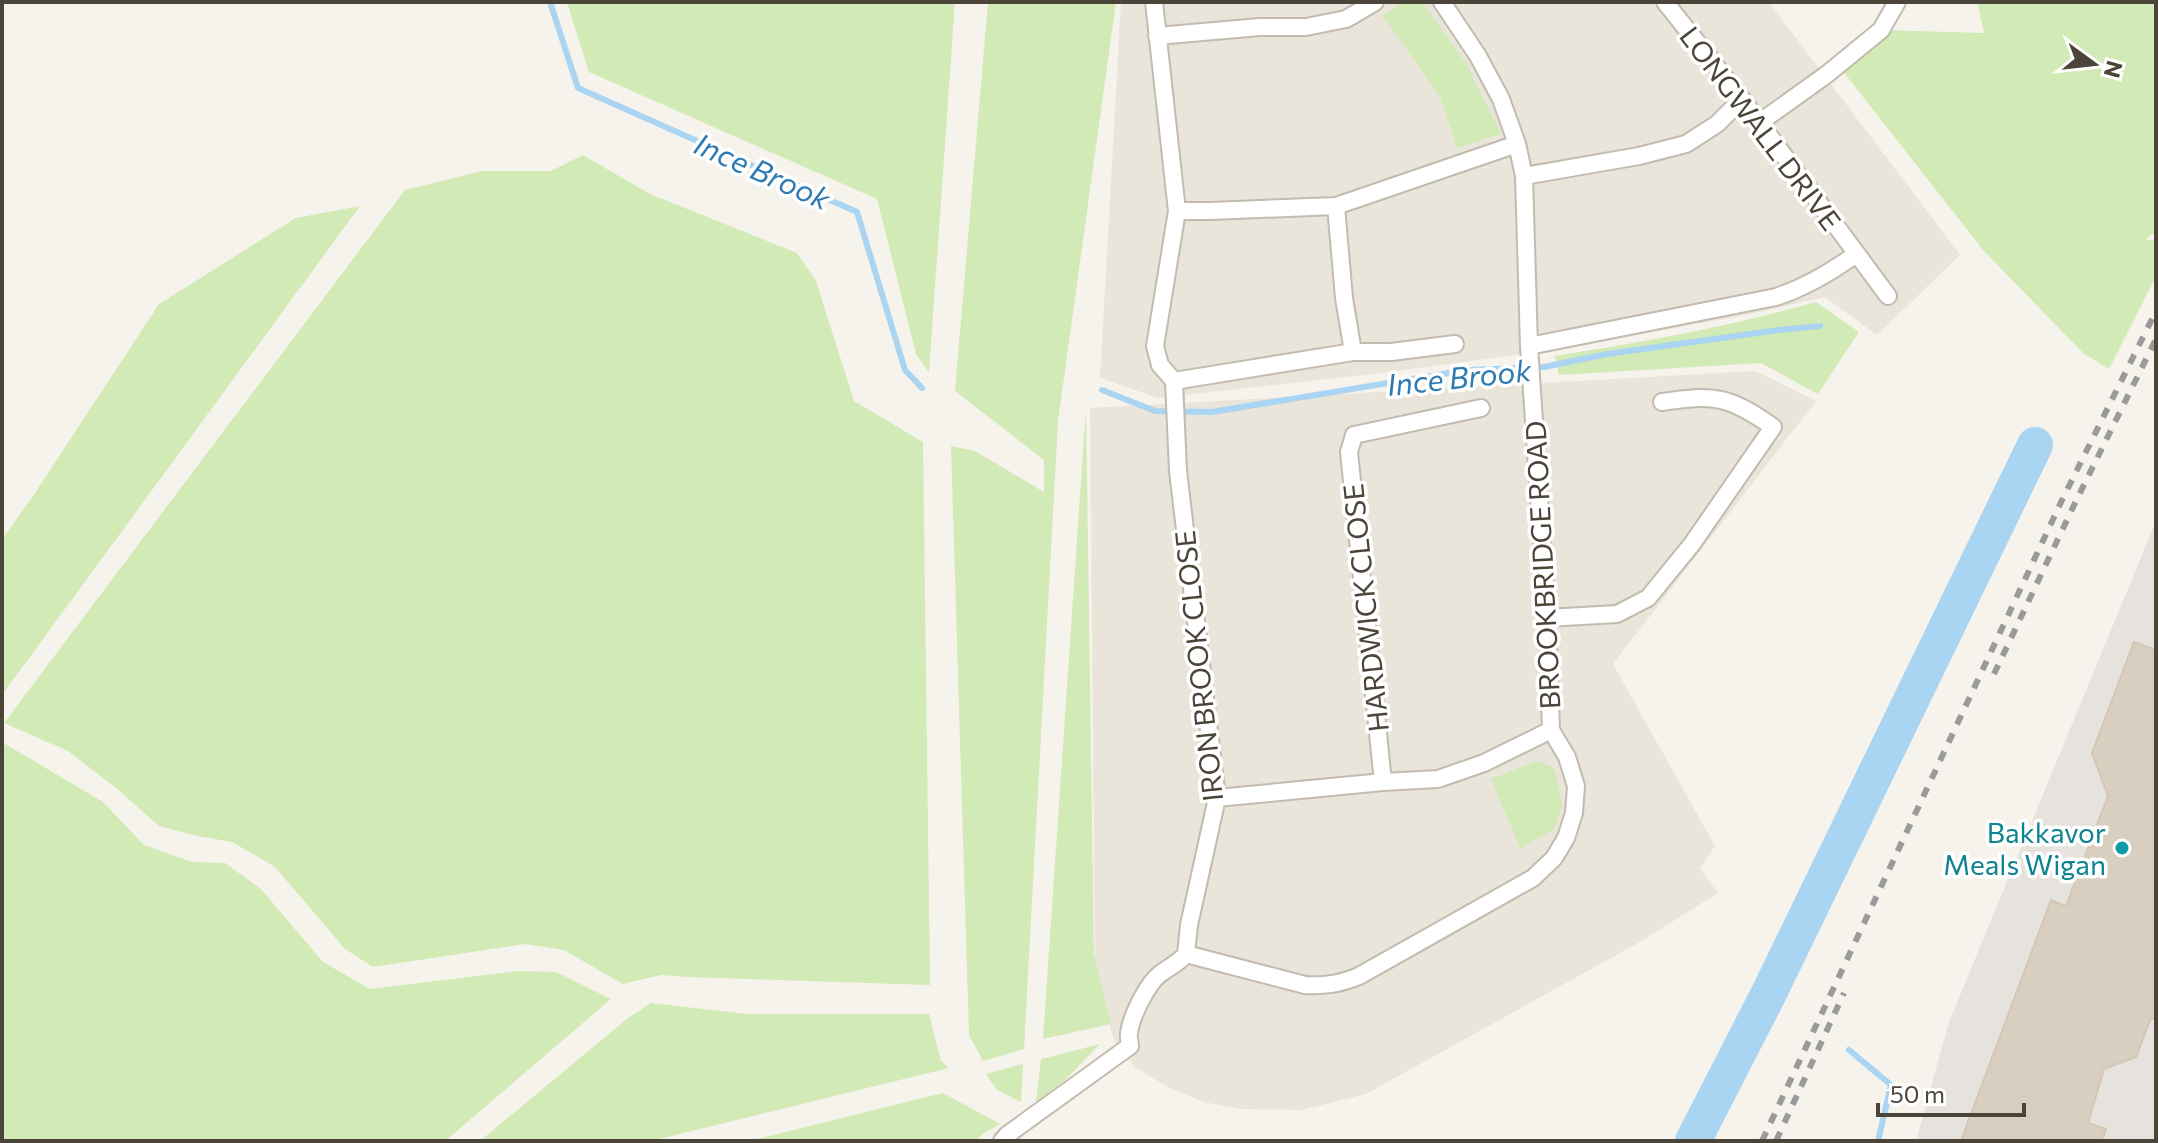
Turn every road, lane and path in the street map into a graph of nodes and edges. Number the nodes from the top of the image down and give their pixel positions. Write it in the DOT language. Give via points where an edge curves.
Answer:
graph roads {
  1 [pos="1154,2"];
  2 [pos="1375,2"];
  3 [pos="1442,2"];
  4 [pos="1665,2"];
  5 [pos="1897,2"];
  6 [pos="1157,36"];
  7 [pos="1742,99"];
  8 [pos="1759,123"];
  9 [pos="1517,144"];
  10 [pos="1524,176"];
  11 [pos="1336,206"];
  12 [pos="1177,211"];
  13 [pos="1856,254"];
  14 [pos="1888,296"];
  15 [pos="1455,344"];
  16 [pos="1530,351"];
  17 [pos="1353,352"];
  18 [pos="1175,385"];
  19 [pos="1662,402"];
  20 [pos="1481,408"];
  21 [pos="1547,618"];
  22 [pos="1551,730"];
  23 [pos="1383,782"];
  24 [pos="1217,798"];
  25 [pos="1186,954"];
  26 [pos="1002,1141"];
  1 -- 6 [label="street"];
  2 -- 6 [label="street" via="1346,19 1306,27"];
  3 -- 9 [label="street, BROOKBRIDGE ROAD" via="1501,99"];
  4 -- 7 [label="street, LONGWALL DRIVE"];
  5 -- 8 [label="street" via="1881,30"];
  6 -- 12 [label="street"];
  7 -- 8 [label="street, LONGWALL DRIVE"];
  7 -- 10 [label="street" via="1686,144"];
  8 -- 13 [label="street, LONGWALL DRIVE"];
  9 -- 10 [label="street, BROOKBRIDGE ROAD"];
  9 -- 11 [label="street"];
  10 -- 16 [label="street, BROOKBRIDGE ROAD"];
  11 -- 12 [label="street"];
  11 -- 17 [label="street"];
  12 -- 18 [label="street" via="1155,346 1160,365"];
  13 -- 14 [label="street, LONGWALL DRIVE"];
  13 -- 16 [label="street, LONGWALL DRIVE" via="1831,273 1776,297"];
  15 -- 17 [label="street"];
  16 -- 21 [label="street, BROOKBRIDGE ROAD"];
  17 -- 18 [label="street"];
  18 -- 24 [label="street, IRON BROOK CLOSE" via="1178,471"];
  19 -- 21 [label="street" via="1699,396 1726,400 1773,427 1648,598 1617,614"];
  20 -- 23 [label="street, HARDWICK CLOSE" via="1354,435 1349,452"];
  21 -- 22 [label="street, BROOKBRIDGE ROAD"];
  22 -- 23 [label="street" via="1438,779"];
  22 -- 25 [label="street, BROOKBRIDGE ROAD" via="1576,786 1574,813 1554,858 1533,878 1342,983 1305,985"];
  23 -- 24 [label="street"];
  24 -- 25 [label="street, IRON BROOK CLOSE"];
  25 -- 26 [label="street" via="1152,982 1129,1033 1130,1046"];
}
